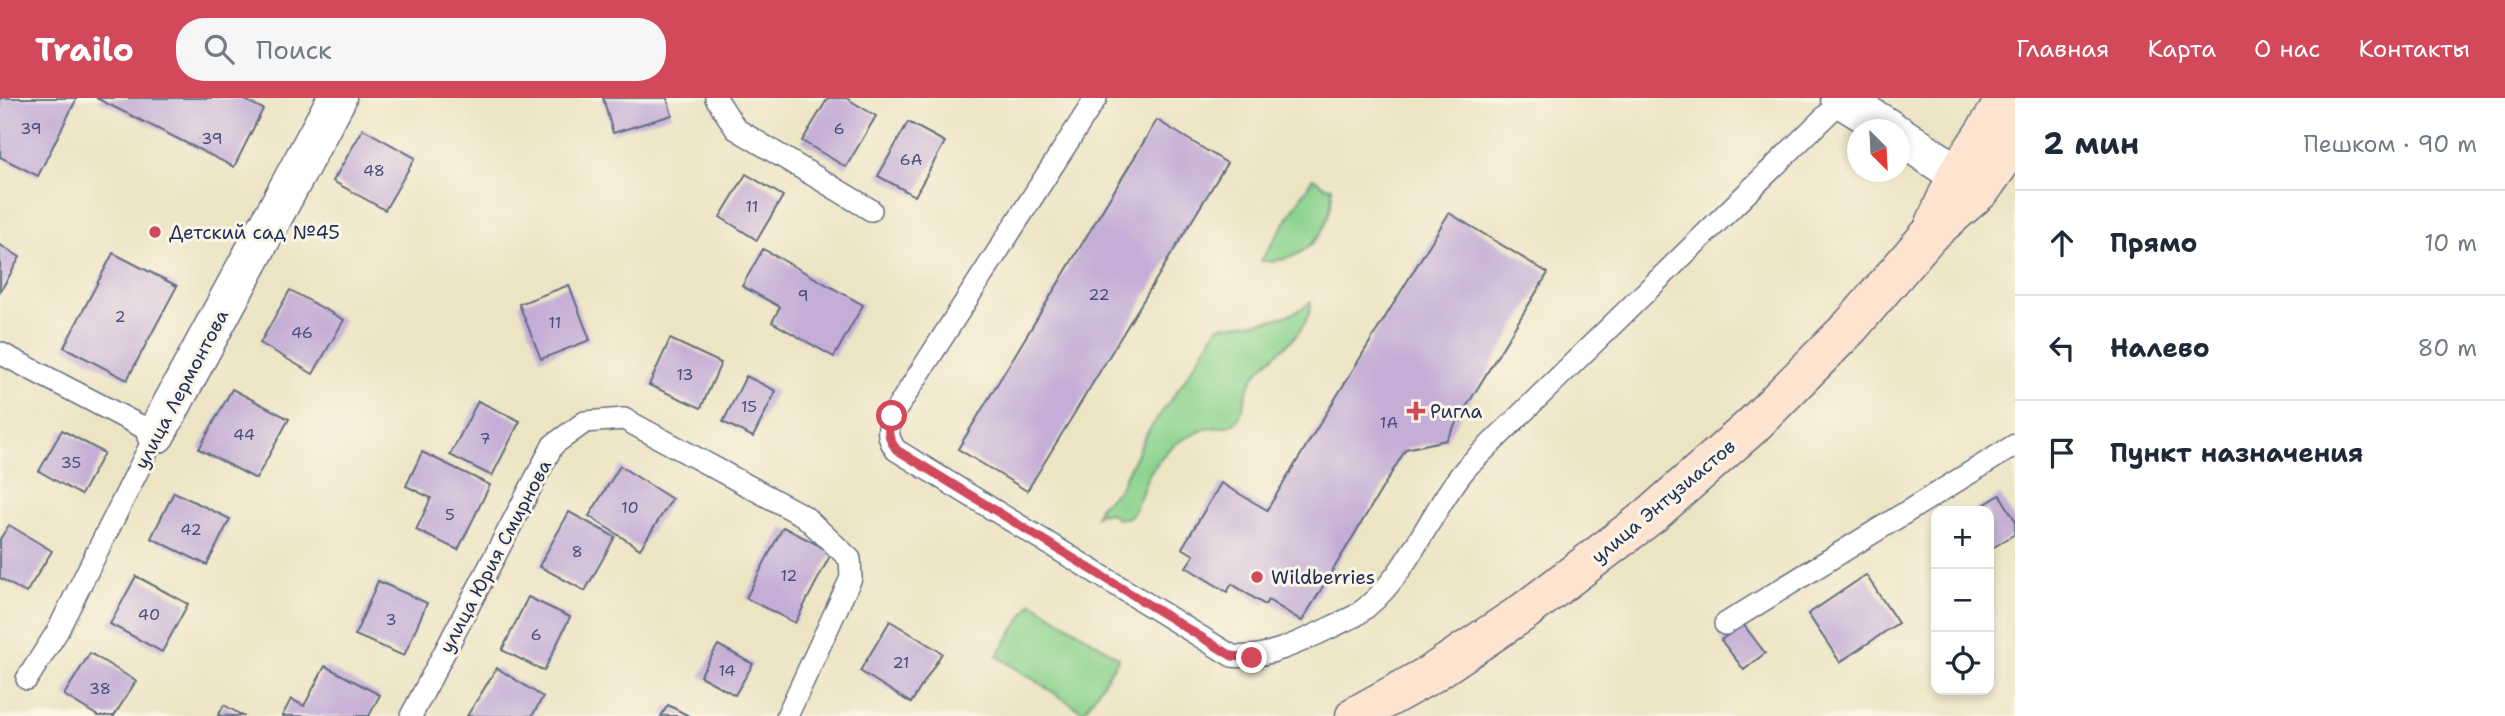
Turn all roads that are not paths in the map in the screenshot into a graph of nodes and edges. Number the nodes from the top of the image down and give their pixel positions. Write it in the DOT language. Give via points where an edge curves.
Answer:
graph roads {
  1 [pos="337,98"];
  2 [pos="716,98"];
  3 [pos="1096,98"];
  4 [pos="2007,98"];
  5 [pos="1841,99"];
  6 [pos="1873,119"];
  7 [pos="1910,142"];
  8 [pos="2015,142"];
  9 [pos="1969,182"];
  10 [pos="871,210"];
  11 [pos="0,353"];
  12 [pos="156,434"];
  13 [pos="2015,445"];
  14 [pos="1725,624"];
  15 [pos="27,679"];
  16 [pos="411,716"];
  17 [pos="787,716"];
  18 [pos="1355,716"];
  1 -- 12 [label="street, улица Лермонтова"];
  2 -- 10 [label="lane" via="736,129"];
  3 -- 5 [label="lane" via="892,416 888,435 897,450 1242,658 1273,652 1355,616 1385,590 1467,467"];
  4 -- 9 [label="main road, улица Энтузиастов"];
  5 -- 6 [label="street"];
  7 -- 9 [label="street"];
  8 -- 9 [label="main road, улица Энтузиастов"];
  9 -- 18 [label="main road, улица Энтузиастов" via="1851,326 1752,426 1651,515 1525,611 1431,674"];
  11 -- 12 [label="lane"];
  12 -- 15 [label="lane, улица Лермонтова" via="57,632"];
  13 -- 14 [label="lane"];
  16 -- 17 [label="lane, улица Юрия Смирнова" via="553,445 585,422 624,419 804,516 850,559 851,578"];
}
